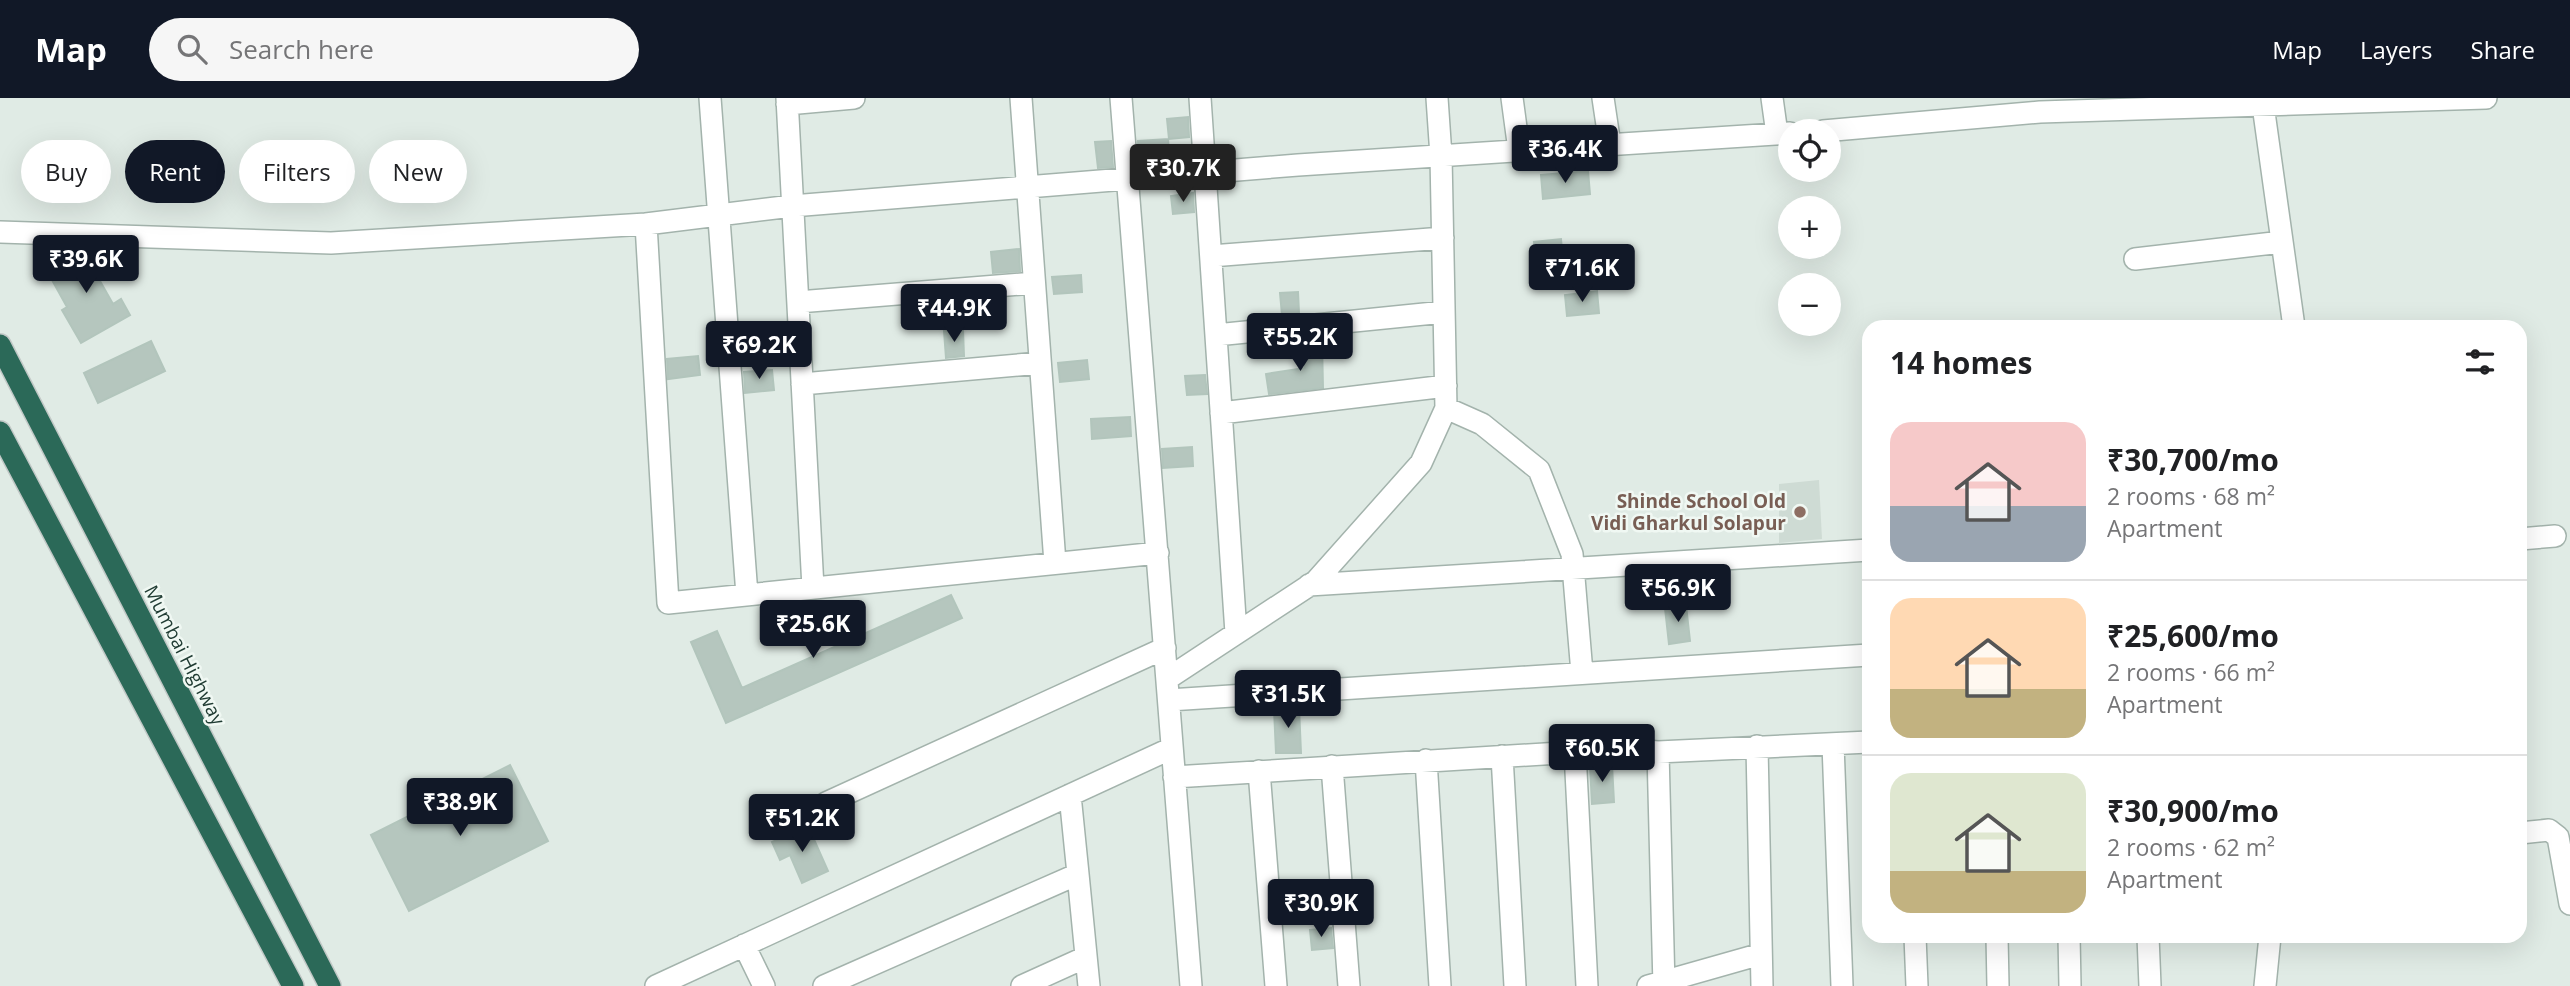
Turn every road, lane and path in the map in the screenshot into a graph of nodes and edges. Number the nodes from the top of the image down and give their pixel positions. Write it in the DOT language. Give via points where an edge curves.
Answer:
graph roads {
  1 [pos="710,98"];
  2 [pos="854,98"];
  3 [pos="1021,98"];
  4 [pos="1121,98"];
  5 [pos="1200,98"];
  6 [pos="1437,98"];
  7 [pos="1512,98"];
  8 [pos="1603,98"];
  9 [pos="1772,98"];
  10 [pos="2486,98"];
  11 [pos="787,101"];
  12 [pos="2262,102"];
  13 [pos="2040,105"];
  14 [pos="1779,119"];
  15 [pos="1841,129"];
  16 [pos="1778,134"];
  17 [pos="1610,145"];
  18 [pos="1519,150"];
  19 [pos="1441,156"];
  20 [pos="1205,173"];
  21 [pos="1129,179"];
  22 [pos="1027,187"];
  23 [pos="792,206"];
  24 [pos="719,217"];
  25 [pos="646,224"];
  26 [pos="0,232"];
  27 [pos="1443,238"];
  28 [pos="2282,242"];
  29 [pos="1211,256"];
  30 [pos="2135,259"];
  31 [pos="1034,283"];
  32 [pos="798,302"];
  33 [pos="1444,312"];
  34 [pos="2293,320"];
  35 [pos="1216,335"];
  36 [pos="0,345"];
  37 [pos="1040,363"];
  38 [pos="802,384"];
  39 [pos="1446,386"];
  40 [pos="1446,408"];
  41 [pos="1221,413"];
  42 [pos="0,432"];
  43 [pos="2556,536"];
  44 [pos="2527,538"];
  45 [pos="1862,550"];
  46 [pos="1158,553"];
  47 [pos="1055,563"];
  48 [pos="1573,569"];
  49 [pos="1309,585"];
  50 [pos="813,588"];
  51 [pos="747,595"];
  52 [pos="1236,633"];
  53 [pos="1165,648"];
  54 [pos="1862,655"];
  55 [pos="1582,673"];
  56 [pos="1168,690"];
  57 [pos="1862,742"];
  58 [pos="1833,744"];
  59 [pos="1756,746"];
  60 [pos="1172,748"];
  61 [pos="1575,752"];
  62 [pos="1658,752"];
  63 [pos="1502,756"];
  64 [pos="1426,760"];
  65 [pos="1332,766"];
  66 [pos="1259,771"];
  67 [pos="1174,777"];
  68 [pos="1070,795"];
  69 [pos="827,803"];
  70 [pos="2527,832"];
  71 [pos="1079,874"];
  72 [pos="2570,904"];
  73 [pos="1915,943"];
  74 [pos="1997,943"];
  75 [pos="2069,943"];
  76 [pos="2148,943"];
  77 [pos="2269,943"];
  78 [pos="744,945"];
  79 [pos="1761,954"];
  80 [pos="1086,957"];
  81 [pos="1659,985"];
  82 [pos="293,986"];
  83 [pos="330,986"];
  84 [pos="656,986"];
  85 [pos="764,986"];
  86 [pos="824,986"];
  87 [pos="1022,986"];
  88 [pos="1088,986"];
  89 [pos="1191,986"];
  90 [pos="1276,986"];
  91 [pos="1349,986"];
  92 [pos="1440,986"];
  93 [pos="1515,986"];
  94 [pos="1587,986"];
  95 [pos="1762,986"];
  96 [pos="1842,986"];
  97 [pos="1917,986"];
  98 [pos="1998,986"];
  99 [pos="2070,986"];
  100 [pos="2150,986"];
  101 [pos="2265,986"];
  1 -- 24 [label="street"];
  2 -- 11 [label="street"];
  3 -- 22 [label="street"];
  4 -- 21 [label="street"];
  5 -- 20 [label="street"];
  6 -- 19 [label="street"];
  7 -- 18 [label="street"];
  8 -- 17 [label="street"];
  9 -- 14 [label="street"];
  10 -- 12 [label="street"];
  11 -- 23 [label="street"];
  12 -- 13 [label="street"];
  12 -- 28 [label="street"];
  13 -- 15 [label="street"];
  16 -- 17 [label="street"];
  17 -- 18 [label="street"];
  18 -- 19 [label="street"];
  19 -- 20 [label="street"];
  19 -- 27 [label="street"];
  20 -- 21 [label="street"];
  20 -- 29 [label="street"];
  21 -- 22 [label="street"];
  21 -- 46 [label="street"];
  22 -- 23 [label="street"];
  22 -- 31 [label="street"];
  23 -- 24 [label="street"];
  23 -- 32 [label="street"];
  24 -- 25 [label="street"];
  24 -- 51 [label="street"];
  25 -- 26 [label="street" via="331,243"];
  25 -- 51 [label="street" via="668,603"];
  27 -- 29 [label="street"];
  27 -- 33 [label="street"];
  28 -- 30 [label="street"];
  28 -- 34 [label="street"];
  29 -- 35 [label="street"];
  31 -- 32 [label="street"];
  31 -- 37 [label="street"];
  32 -- 38 [label="street"];
  33 -- 35 [label="street"];
  33 -- 39 [label="street"];
  35 -- 41 [label="street"];
  36 -- 83 [label="highway, Mumbai Highway"];
  37 -- 38 [label="street"];
  37 -- 47 [label="street"];
  38 -- 50 [label="street"];
  39 -- 40 [label="street"];
  39 -- 41 [label="street"];
  40 -- 48 [label="street" via="1482,424 1539,470 1572,554"];
  40 -- 49 [label="street" via="1421,463"];
  41 -- 52 [label="street"];
  42 -- 82 [label="highway"];
  43 -- 44 [label="street"];
  45 -- 48 [label="street"];
  46 -- 47 [label="street"];
  46 -- 53 [label="street"];
  47 -- 50 [label="street"];
  48 -- 49 [label="street"];
  48 -- 55 [label="street"];
  49 -- 52 [label="street"];
  50 -- 51 [label="street"];
  52 -- 56 [label="street"];
  53 -- 56 [label="street"];
  53 -- 69 [label="street"];
  54 -- 55 [label="street"];
  55 -- 56 [label="street"];
  56 -- 60 [label="street"];
  57 -- 58 [label="street"];
  58 -- 59 [label="street"];
  58 -- 96 [label="street"];
  59 -- 62 [label="street"];
  59 -- 79 [label="street"];
  60 -- 67 [label="street"];
  60 -- 68 [label="street"];
  61 -- 62 [label="street"];
  61 -- 63 [label="street"];
  61 -- 94 [label="street"];
  62 -- 81 [label="street"];
  63 -- 64 [label="street"];
  63 -- 93 [label="street"];
  64 -- 65 [label="street"];
  64 -- 92 [label="street"];
  65 -- 66 [label="street"];
  65 -- 91 [label="street"];
  66 -- 67 [label="street"];
  66 -- 90 [label="street"];
  67 -- 89 [label="street"];
  68 -- 71 [label="street"];
  68 -- 78 [label="street"];
  70 -- 72 [label="street" via="2549,830 2558,837"];
  71 -- 80 [label="street"];
  71 -- 86 [label="street"];
  73 -- 97 [label="street"];
  74 -- 98 [label="street"];
  75 -- 99 [label="street"];
  76 -- 100 [label="street"];
  77 -- 101 [label="street"];
  78 -- 84 [label="street"];
  78 -- 85 [label="street"];
  79 -- 81 [label="street"];
  79 -- 95 [label="street"];
  80 -- 87 [label="street"];
  80 -- 88 [label="street"];
}
